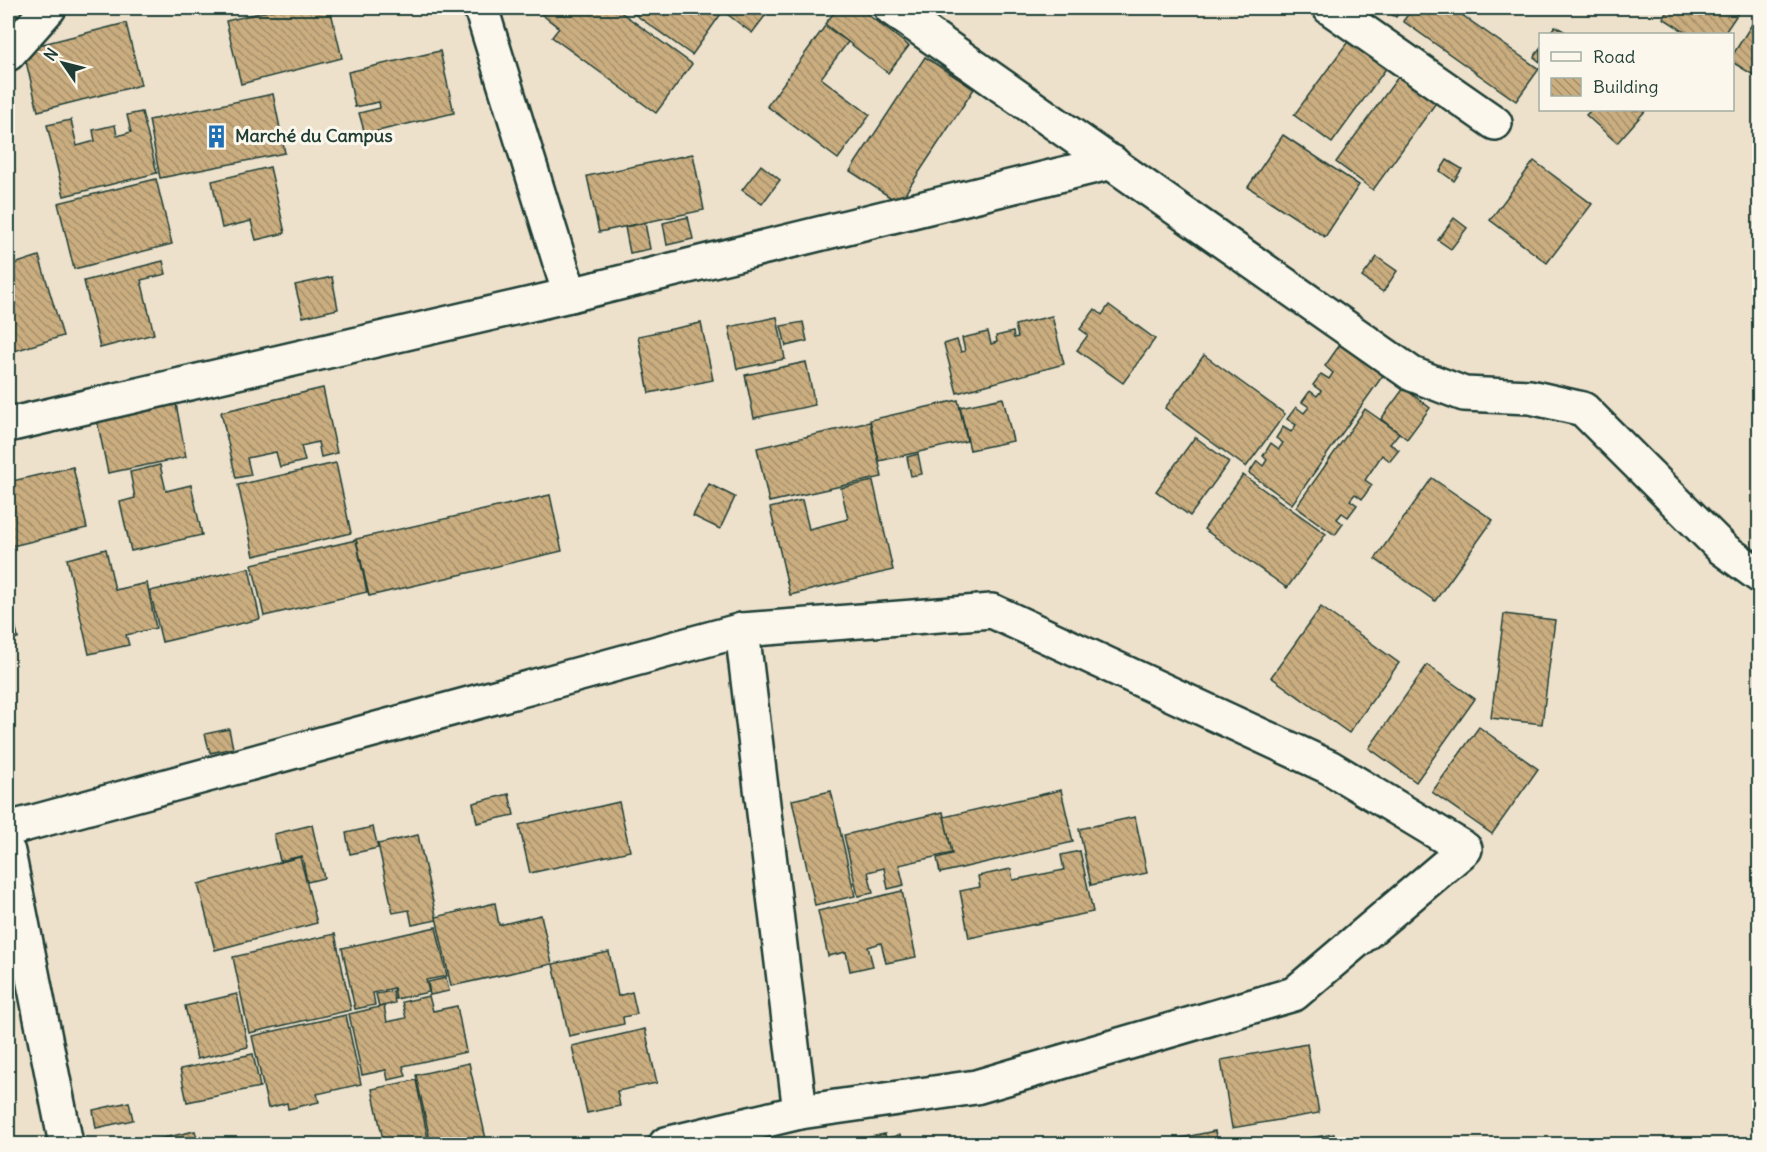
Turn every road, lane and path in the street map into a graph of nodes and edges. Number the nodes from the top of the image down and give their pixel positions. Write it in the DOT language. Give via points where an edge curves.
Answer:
graph roads {
  1 [pos="49,8"];
  2 [pos="481,8"];
  3 [pos="891,8"];
  4 [pos="1330,8"];
  5 [pos="8,54"];
  6 [pos="1495,123"];
  7 [pos="1112,162"];
  8 [pos="570,295"];
  9 [pos="8,425"];
  10 [pos="1760,576"];
  11 [pos="742,630"];
  12 [pos="8,829"];
  13 [pos="8,852"];
  14 [pos="800,1113"];
  15 [pos="749,1134"];
  16 [pos="66,1144"];
  17 [pos="666,1144"];
  1 -- 5 [label="street"];
  2 -- 8 [label="street"];
  3 -- 7 [label="street"];
  4 -- 6 [label="street"];
  7 -- 8 [label="street"];
  7 -- 10 [label="street" via="1412,374 1464,394 1530,398 1583,409 1723,549"];
  8 -- 9 [label="street"];
  11 -- 12 [label="street"];
  11 -- 14 [label="street"];
  11 -- 14 [label="street" via="992,611 1329,767 1465,849 1294,994 976,1087"];
  13 -- 16 [label="street"];
  14 -- 15 [label="street"];
  15 -- 17 [label="street"];
}
